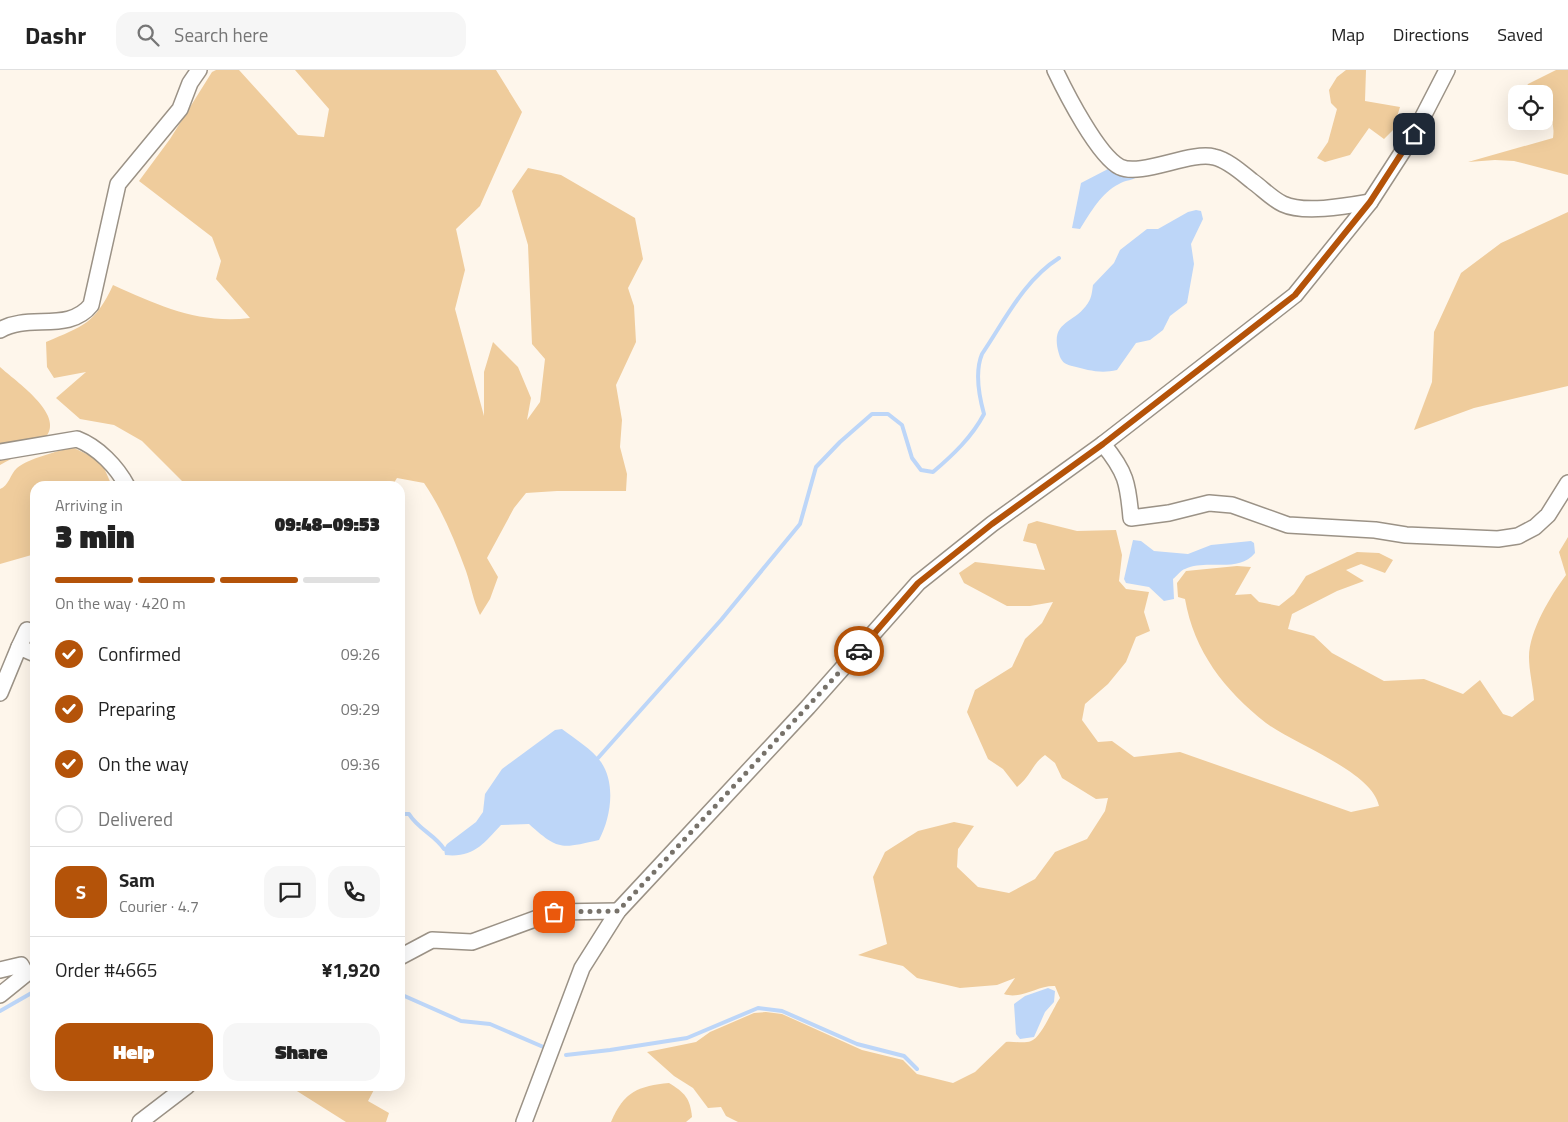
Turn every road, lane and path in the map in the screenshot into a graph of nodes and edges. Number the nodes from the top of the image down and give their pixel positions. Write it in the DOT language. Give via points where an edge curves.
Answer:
graph roads {
  1 [pos="198,70"];
  2 [pos="1055,70"];
  3 [pos="1447,70"];
  4 [pos="1370,202"];
  5 [pos="0,330"];
  6 [pos="1103,444"];
  7 [pos="0,452"];
  8 [pos="123,481"];
  9 [pos="1568,483"];
  10 [pos="27,630"];
  11 [pos="19,646"];
  12 [pos="30,652"];
  13 [pos="0,693"];
  14 [pos="618,911"];
  15 [pos="405,954"];
  16 [pos="0,970"];
  17 [pos="30,971"];
  18 [pos="0,995"];
  19 [pos="180,1091"];
  20 [pos="140,1122"];
  21 [pos="524,1122"];
  1 -- 5 [label="street" via="180,109 118,184 92,305 85,313 70,320 12,324"];
  2 -- 4 [label="street" via="1107,156 1121,167 1137,169 1214,157 1283,205 1322,209"];
  3 -- 4 [label="street" via="1414,134"];
  4 -- 6 [label="street" via="1295,295"];
  6 -- 9 [label="street" via="1128,483 1131,518 1208,503 1232,505 1288,525 1498,539 1518,536 1535,527 1548,515"];
  6 -- 14 [label="street" via="992,524 918,583 844,668"];
  7 -- 8 [label="street" via="77,439 88,443"];
  10 -- 11 [label="street"];
  11 -- 12 [label="street"];
  11 -- 13 [label="street"];
  14 -- 15 [label="street" via="554,912 472,942 432,940"];
  14 -- 21 [label="street" via="582,968"];
  16 -- 17 [label="street" via="21,965"];
  17 -- 18 [label="street"];
  19 -- 20 [label="street"];
}
